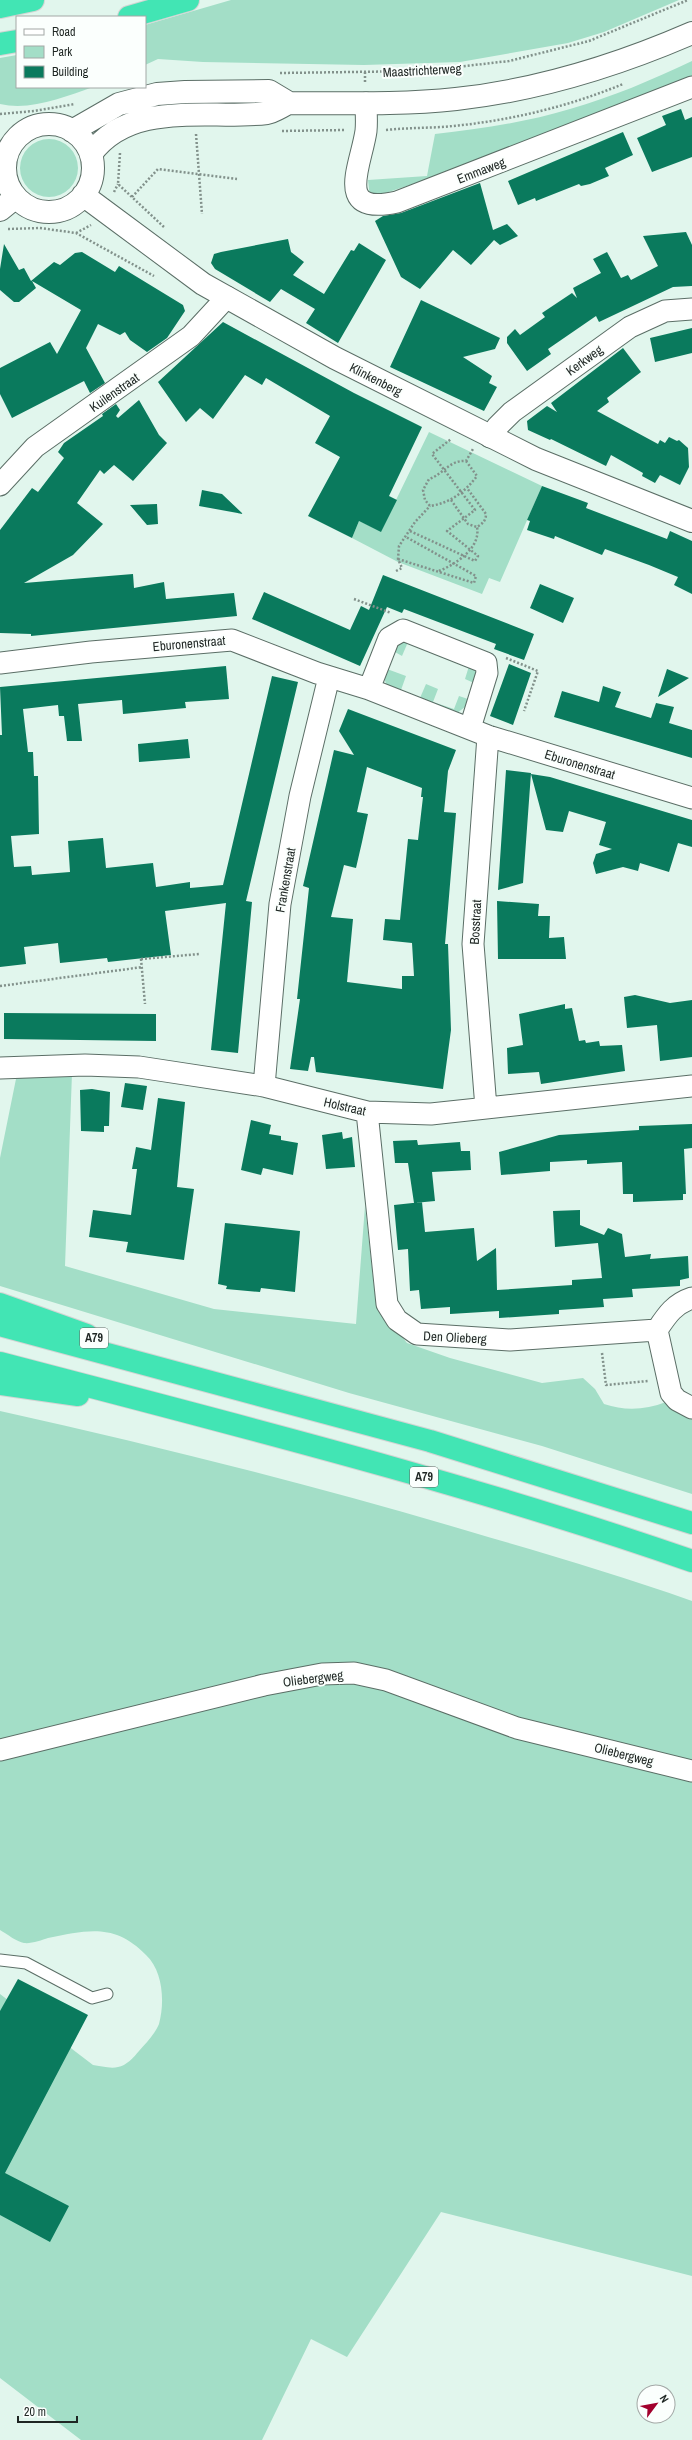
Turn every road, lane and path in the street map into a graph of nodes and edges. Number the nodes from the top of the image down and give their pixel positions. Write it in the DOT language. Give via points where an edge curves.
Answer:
graph roads {
  1 [pos="34,0"];
  2 [pos="188,0"];
  3 [pos="688,0"];
  4 [pos="0,7"];
  5 [pos="132,16"];
  6 [pos="692,33"];
  7 [pos="16,41"];
  8 [pos="0,44"];
  9 [pos="273,73"];
  10 [pos="692,88"];
  11 [pos="289,103"];
  12 [pos="366,103"];
  13 [pos="0,115"];
  14 [pos="98,116"];
  15 [pos="72,131"];
  16 [pos="196,133"];
  17 [pos="112,134"];
  18 [pos="4,148"];
  19 [pos="90,154"];
  20 [pos="199,175"];
  21 [pos="236,179"];
  22 [pos="83,195"];
  23 [pos="132,197"];
  24 [pos="7,212"];
  25 [pos="202,214"];
  26 [pos="167,230"];
  27 [pos="158,278"];
  28 [pos="227,297"];
  29 [pos="692,309"];
  30 [pos="464,424"];
  31 [pos="487,435"];
  32 [pos="466,461"];
  33 [pos="444,470"];
  34 [pos="0,485"];
  35 [pos="468,488"];
  36 [pos="462,493"];
  37 [pos="451,500"];
  38 [pos="430,506"];
  39 [pos="464,518"];
  40 [pos="692,521"];
  41 [pos="477,527"];
  42 [pos="410,531"];
  43 [pos="406,537"];
  44 [pos="470,550"];
  45 [pos="462,556"];
  46 [pos="398,559"];
  47 [pos="452,562"];
  48 [pos="396,571"];
  49 [pos="438,572"];
  50 [pos="0,663"];
  51 [pos="538,671"];
  52 [pos="329,677"];
  53 [pos="369,689"];
  54 [pos="524,711"];
  55 [pos="470,728"];
  56 [pos="488,736"];
  57 [pos="692,798"];
  58 [pos="200,954"];
  59 [pos="143,968"];
  60 [pos="0,986"];
  61 [pos="146,1004"];
  62 [pos="0,1068"];
  63 [pos="264,1086"];
  64 [pos="692,1086"];
  65 [pos="486,1108"];
  66 [pos="367,1112"];
  67 [pos="692,1298"];
  68 [pos="0,1304"];
  69 [pos="0,1324"];
  70 [pos="657,1330"];
  71 [pos="600,1334"];
  72 [pos="0,1363"];
  73 [pos="187,1375"];
  74 [pos="667,1379"];
  75 [pos="0,1384"];
  76 [pos="153,1403"];
  77 [pos="692,1408"];
  78 [pos="692,1523"];
  79 [pos="692,1562"];
  80 [pos="0,1750"];
  81 [pos="692,1771"];
  82 [pos="0,1960"];
  83 [pos="107,1994"];
  1 -- 4 [label="highway"];
  2 -- 5 [label="highway"];
  3 -- 9 [label="path, Maastrichterweg" via="589,42 509,61 422,72"];
  6 -- 12 [label="main road" via="602,68 532,87 455,99"];
  7 -- 8 [label="highway"];
  10 -- 12 [label="street, Emmaweg" via="397,202 378,206 369,205 358,194 355,180 366,130"];
  11 -- 12 [label="main road"];
  11 -- 14 [label="main road" via="269,91 172,92 130,100"];
  11 -- 17 [label="main road" via="268,113 155,117"];
  13 -- 14 [label="path" via="83,102"];
  14 -- 15 [label="main road"];
  15 -- 18 [label="main road" via="51,124 41,125 20,135"];
  15 -- 19 [label="main road" via="84,142"];
  16 -- 20 [label="path"];
  17 -- 19 [label="main road"];
  17 -- 23 [label="path" via="120,154 118,184"];
  18 -- 24 [label="main road" via="8,183"];
  19 -- 22 [label="main road" via="92,178"];
  20 -- 21 [label="path"];
  20 -- 23 [label="path" via="158,169"];
  20 -- 25 [label="path"];
  22 -- 24 [label="main road" via="66,208 46,212 28,207"];
  22 -- 28 [label="main road, Klinkenberg" via="203,284"];
  23 -- 26 [label="path"];
  24 -- 27 [label="path" via="76,234"];
  28 -- 30 [label="main road, Klinkenberg" via="335,358"];
  28 -- 34 [label="street, Kuilenstraat" via="191,336 35,447"];
  29 -- 31 [label="street, Kerkweg" via="665,311 630,327 512,412"];
  30 -- 31 [label="main road, Klinkenberg"];
  30 -- 33 [label="path" via="458,434 432,454"];
  31 -- 32 [label="path"];
  31 -- 40 [label="main road, Klinkenberg" via="536,459"];
  32 -- 33 [label="path" via="457,460"];
  32 -- 35 [label="path" via="477,476"];
  33 -- 36 [label="path"];
  33 -- 38 [label="path" via="428,479 422,490"];
  35 -- 36 [label="path"];
  35 -- 41 [label="path" via="486,514 486,518"];
  36 -- 37 [label="path"];
  36 -- 39 [label="path" via="475,510"];
  37 -- 38 [label="path" via="441,505"];
  37 -- 39 [label="path"];
  38 -- 42 [label="path"];
  39 -- 41 [label="path" via="468,524"];
  39 -- 44 [label="path" via="447,531"];
  41 -- 44 [label="path" via="477,540"];
  42 -- 43 [label="path"];
  42 -- 45 [label="path"];
  43 -- 46 [label="path" via="399,546"];
  43 -- 47 [label="path"];
  44 -- 45 [label="path"];
  44 -- 45 [label="path" via="478,556 475,561"];
  45 -- 47 [label="path"];
  46 -- 48 [label="path" via="402,568"];
  46 -- 49 [label="path"];
  47 -- 49 [label="path"];
  47 -- 49 [label="path" via="476,576 474,583"];
  50 -- 52 [label="street, Eburonenstraat" via="232,640"];
  51 -- 54 [label="path"];
  52 -- 53 [label="street, Eburonenstraat"];
  52 -- 63 [label="street, Frankenstraat" via="300,796 280,904"];
  53 -- 55 [label="street, Eburonenstraat"];
  53 -- 55 [label="street" via="389,638 403,630 486,663 487,673"];
  55 -- 56 [label="street, Eburonenstraat"];
  56 -- 57 [label="street, Eburonenstraat"];
  56 -- 65 [label="street, Bosstraat" via="473,944"];
  58 -- 59 [label="path" via="141,959"];
  59 -- 60 [label="path"];
  59 -- 61 [label="path"];
  62 -- 63 [label="street, Holstraat" via="140,1067"];
  63 -- 66 [label="street, Holstraat"];
  64 -- 65 [label="street, Holstraat"];
  65 -- 66 [label="street, Holstraat" via="431,1114"];
  66 -- 71 [label="street, Den Olieberg" via="387,1304 397,1320 417,1334 510,1340"];
  67 -- 70 [label="street" via="682,1301 670,1310"];
  68 -- 73 [label="highway, A79" via="48,1320"];
  69 -- 73 [label="highway, A79"];
  70 -- 71 [label="street, Den Olieberg"];
  70 -- 74 [label="street"];
  71 -- 74 [label="path" via="606,1385"];
  72 -- 76 [label="highway, A79"];
  73 -- 78 [label="highway, A79" via="430,1441"];
  74 -- 77 [label="street" via="671,1393 677,1400"];
  75 -- 76 [label="highway, A79"];
  76 -- 79 [label="highway, A79" via="538,1510"];
  80 -- 81 [label="street, Oliebergweg" via="264,1685 322,1674 354,1673 386,1680 517,1728"];
  82 -- 83 [label="lane" via="26,1963 92,1998"];
}
